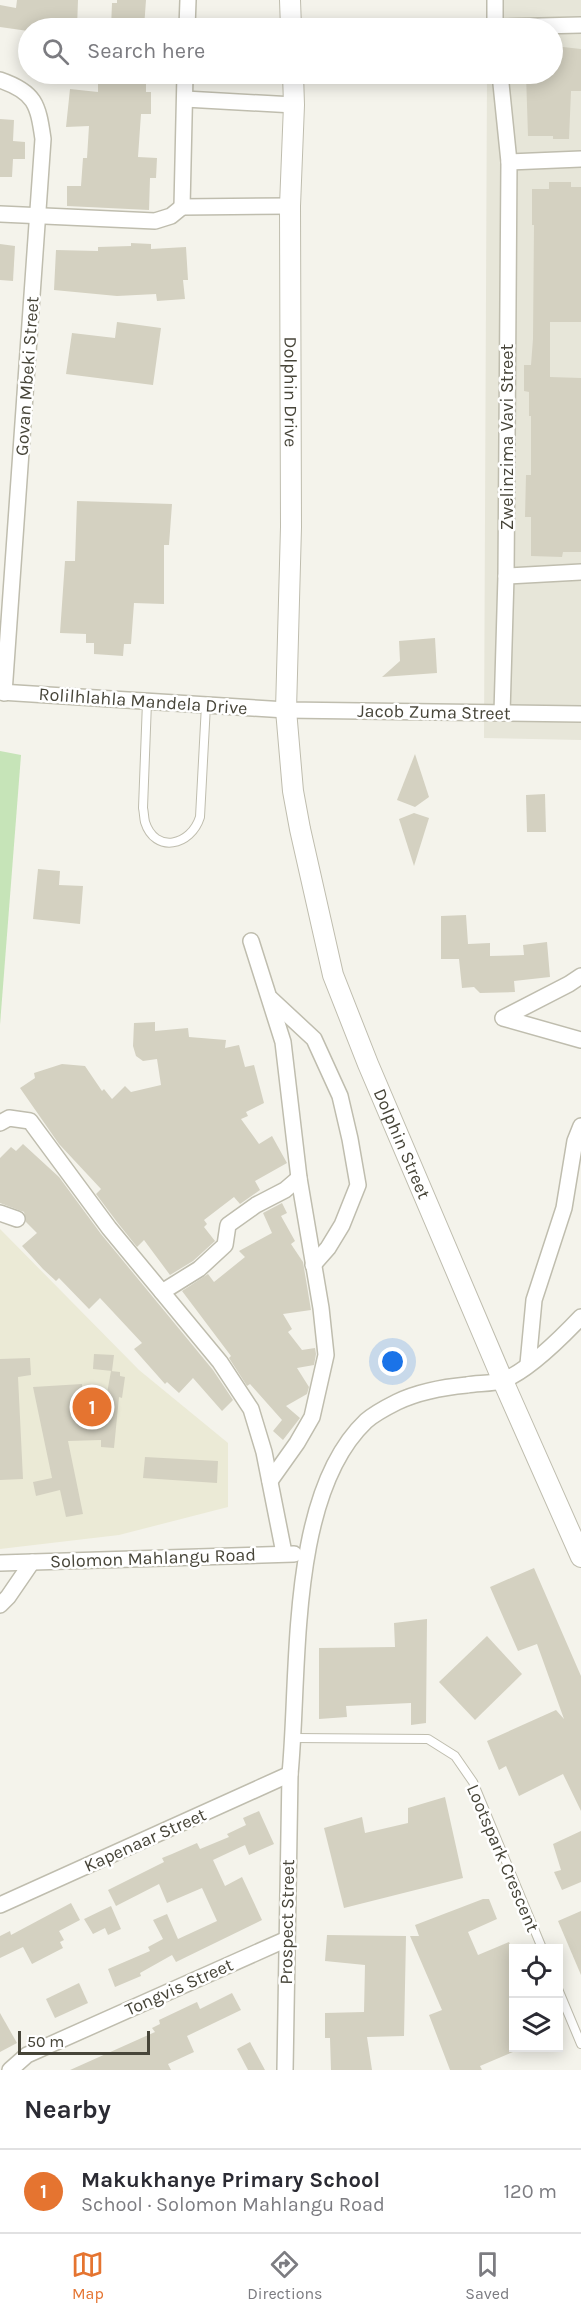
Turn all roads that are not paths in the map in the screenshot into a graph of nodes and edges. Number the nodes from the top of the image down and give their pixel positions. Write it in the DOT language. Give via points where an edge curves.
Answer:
graph roads {
  1 [pos="188,0"];
  2 [pos="290,0"];
  3 [pos="495,0"];
  4 [pos="187,18"];
  5 [pos="291,18"];
  6 [pos="495,18"];
  7 [pos="581,25"];
  8 [pos="563,26"];
  9 [pos="0,80"];
  10 [pos="185,84"];
  11 [pos="293,84"];
  12 [pos="501,84"];
  13 [pos="185,99"];
  14 [pos="294,105"];
  15 [pos="581,159"];
  16 [pos="509,162"];
  17 [pos="290,206"];
  18 [pos="182,207"];
  19 [pos="0,214"];
  20 [pos="38,216"];
  21 [pos="581,572"];
  22 [pos="506,576"];
  23 [pos="2,692"];
  24 [pos="147,702"];
  25 [pos="206,705"];
  26 [pos="286,710"];
  27 [pos="502,712"];
  28 [pos="581,714"];
  29 [pos="251,941"];
  30 [pos="581,976"];
  31 [pos="268,997"];
  32 [pos="581,1040"];
  33 [pos="0,1123"];
  34 [pos="581,1126"];
  35 [pos="299,1178"];
  36 [pos="0,1213"];
  37 [pos="18,1219"];
  38 [pos="313,1265"];
  39 [pos="162,1292"];
  40 [pos="581,1317"];
  41 [pos="528,1364"];
  42 [pos="503,1381"];
  43 [pos="270,1481"];
  44 [pos="284,1553"];
  45 [pos="307,1555"];
  46 [pos="581,1557"];
  47 [pos="32,1562"];
  48 [pos="0,1563"];
  49 [pos="0,1605"];
  50 [pos="294,1738"];
  51 [pos="290,1774"];
  52 [pos="0,1905"];
  53 [pos="286,1938"];
  54 [pos="540,1944"];
  55 [pos="562,1998"];
  56 [pos="581,2044"];
  57 [pos="9,2070"];
  58 [pos="285,2070"];
  1 -- 4 [label="street"];
  2 -- 5 [label="street"];
  3 -- 6 [label="street"];
  7 -- 8 [label="street"];
  9 -- 20 [label="street, Govan Mbeki Street" via="22,87 38,110 43,139"];
  10 -- 13 [label="street"];
  11 -- 14 [label="street, Dolphin Drive"];
  12 -- 16 [label="street, Zwelinzima Vavi Street"];
  13 -- 14 [label="street"];
  13 -- 18 [label="street"];
  14 -- 17 [label="street, Dolphin Drive"];
  15 -- 16 [label="street"];
  16 -- 22 [label="street, Zwelinzima Vavi Street"];
  17 -- 18 [label="street"];
  17 -- 26 [label="street, Dolphin Drive" via="291,527"];
  18 -- 20 [label="street" via="155,221"];
  19 -- 20 [label="street"];
  20 -- 23 [label="street, Govan Mbeki Street"];
  21 -- 22 [label="street"];
  22 -- 27 [label="street, Zwelinzima Vavi Street"];
  23 -- 24 [label="street, Rolilhlahla Mandela Drive"];
  24 -- 25 [label="street, Rolilhlahla Mandela Drive"];
  24 -- 25 [label="lane" via="143,808 145,824 164,842 185,840 201,817"];
  25 -- 26 [label="street, Rolilhlahla Mandela Drive"];
  26 -- 27 [label="street, Jacob Zuma Street"];
  26 -- 42 [label="street, Dolphin Street" via="293,791 333,975"];
  27 -- 28 [label="street, Jacob Zuma Street"];
  29 -- 31 [label="street"];
  30 -- 32 [label="street" via="504,1018"];
  31 -- 35 [label="street" via="283,1042"];
  31 -- 38 [label="street" via="314,1039 340,1096 358,1185 342,1225"];
  33 -- 39 [label="street" via="9,1119 30,1121"];
  34 -- 41 [label="street" via="564,1208 534,1300"];
  35 -- 38 [label="street"];
  35 -- 39 [label="street" via="285,1191 228,1225 225,1245 200,1269"];
  36 -- 37 [label="street"];
  38 -- 43 [label="street" via="327,1355 312,1417"];
  39 -- 43 [label="street" via="220,1362 251,1409"];
  40 -- 41 [label="street"];
  41 -- 42 [label="street"];
  42 -- 45 [label="street, Prospect Street" via="438,1390 398,1402 367,1420 341,1451 322,1493"];
  42 -- 46 [label="street, Dolphin Street"];
  43 -- 44 [label="street"];
  44 -- 45 [label="street, Solomon Mahlangu Road"];
  44 -- 47 [label="street, Solomon Mahlangu Road"];
  45 -- 50 [label="street, Prospect Street" via="297,1639"];
  47 -- 48 [label="street, Solomon Mahlangu Road"];
  47 -- 49 [label="street"];
  50 -- 51 [label="street, Prospect Street"];
  50 -- 54 [label="lane, Lootspark Crescent" via="428,1739 454,1756 473,1782"];
  51 -- 52 [label="street, Kapenaar Street"];
  51 -- 53 [label="street, Prospect Street"];
  53 -- 57 [label="street, Tongvis Street" via="27,2055"];
  53 -- 58 [label="street, Prospect Street"];
  55 -- 56 [label="lane"];
}
